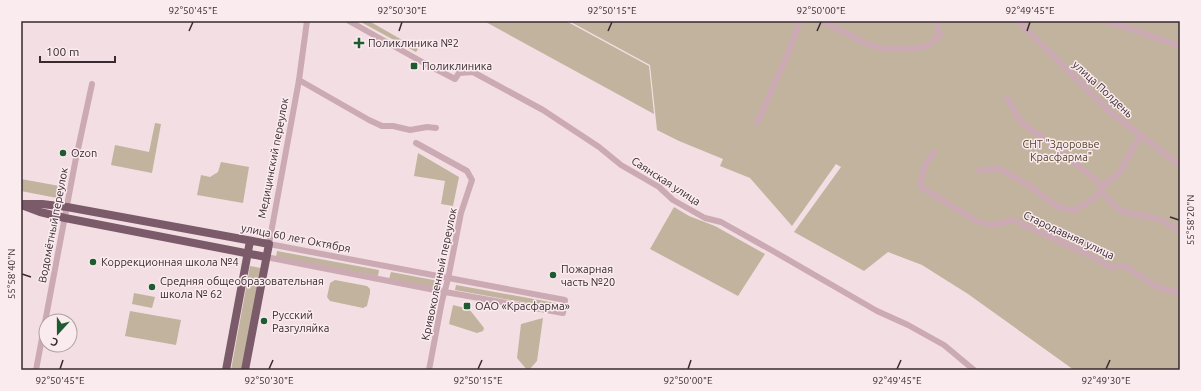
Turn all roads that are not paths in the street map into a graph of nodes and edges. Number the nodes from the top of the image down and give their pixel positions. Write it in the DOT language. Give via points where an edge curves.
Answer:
graph roads {
  1 [pos="307,21"];
  2 [pos="349,21"];
  3 [pos="800,21"];
  4 [pos="823,21"];
  5 [pos="936,21"];
  6 [pos="1018,21"];
  7 [pos="1104,21"];
  8 [pos="1180,46"];
  9 [pos="299,80"];
  10 [pos="92,84"];
  11 [pos="1007,98"];
  12 [pos="757,123"];
  13 [pos="436,128"];
  14 [pos="1140,136"];
  15 [pos="416,144"];
  16 [pos="935,152"];
  17 [pos="1180,165"];
  18 [pos="979,170"];
  19 [pos="1102,189"];
  20 [pos="21,205"];
  21 [pos="67,207"];
  22 [pos="65,218"];
  23 [pos="1180,232"];
  24 [pos="250,241"];
  25 [pos="268,244"];
  26 [pos="247,253"];
  27 [pos="266,257"];
  28 [pos="384,266"];
  29 [pos="382,279"];
  30 [pos="448,279"];
  31 [pos="445,292"];
  32 [pos="1180,293"];
  33 [pos="36,370"];
  34 [pos="226,370"];
  35 [pos="245,370"];
  36 [pos="430,370"];
  37 [pos="974,370"];
  1 -- 9 [label="street, Медицинский переулок"];
  2 -- 37 [label="street, Саянская улица" via="455,79 459,73 473,72 543,110 659,187 673,200 705,218 721,222 877,311 914,328 944,345"];
  3 -- 12 [label="street"];
  4 -- 5 [label="street" via="863,42 892,49 928,46 940,35"];
  6 -- 14 [label="street, улица Полдень" via="1110,112"];
  7 -- 8 [label="street"];
  9 -- 13 [label="street" via="382,126 410,130"];
  9 -- 25 [label="street, Медицинский переулок"];
  10 -- 21 [label="street, Водомётный переулок"];
  11 -- 19 [label="street" via="1021,122 1054,146"];
  14 -- 17 [label="street, улица Полдень"];
  14 -- 19 [label="street" via="1120,172"];
  15 -- 30 [label="street, Кривоколенный переулок" via="467,171 472,180 461,213"];
  16 -- 32 [label="street, Стародавняя улица" via="930,156 921,175 921,187 976,221 998,224 1013,220 1111,267 1127,267 1157,287"];
  18 -- 19 [label="street" via="1000,169 1064,209 1075,210 1095,198"];
  19 -- 23 [label="street" via="1117,208 1159,219"];
  20 -- 21 [label="main road, улица 60 лет Октября"];
  20 -- 22 [label="main road, улица 60 лет Октября"];
  21 -- 22 [label="street, Водомётный переулок"];
  21 -- 24 [label="main road, улица 60 лет Октября"];
  22 -- 26 [label="main road, улица 60 лет Октября"];
  22 -- 33 [label="street, Водомётный переулок"];
  24 -- 25 [label="main road, улица 60 лет Октября"];
  24 -- 26 [label="main road"];
  25 -- 27 [label="main road, Медицинский переулок"];
  25 -- 28 [label="street, улица 60 лет Октября"];
  26 -- 27 [label="main road, улица 60 лет Октября"];
  26 -- 34 [label="main road"];
  27 -- 29 [label="street, улица 60 лет Октября"];
  27 -- 35 [label="main road, Медицинский переулок"];
  28 -- 29 [label="street"];
  28 -- 30 [label="street, улица 60 лет Октября"];
  29 -- 31 [label="street, улица 60 лет Октября"];
  30 -- 31 [label="street, Кривоколенный переулок"];
  30 -- 31 [label="street, улица 60 лет Октября" via="565,300 563,313"];
  31 -- 36 [label="street, Кривоколенный переулок"];
}
